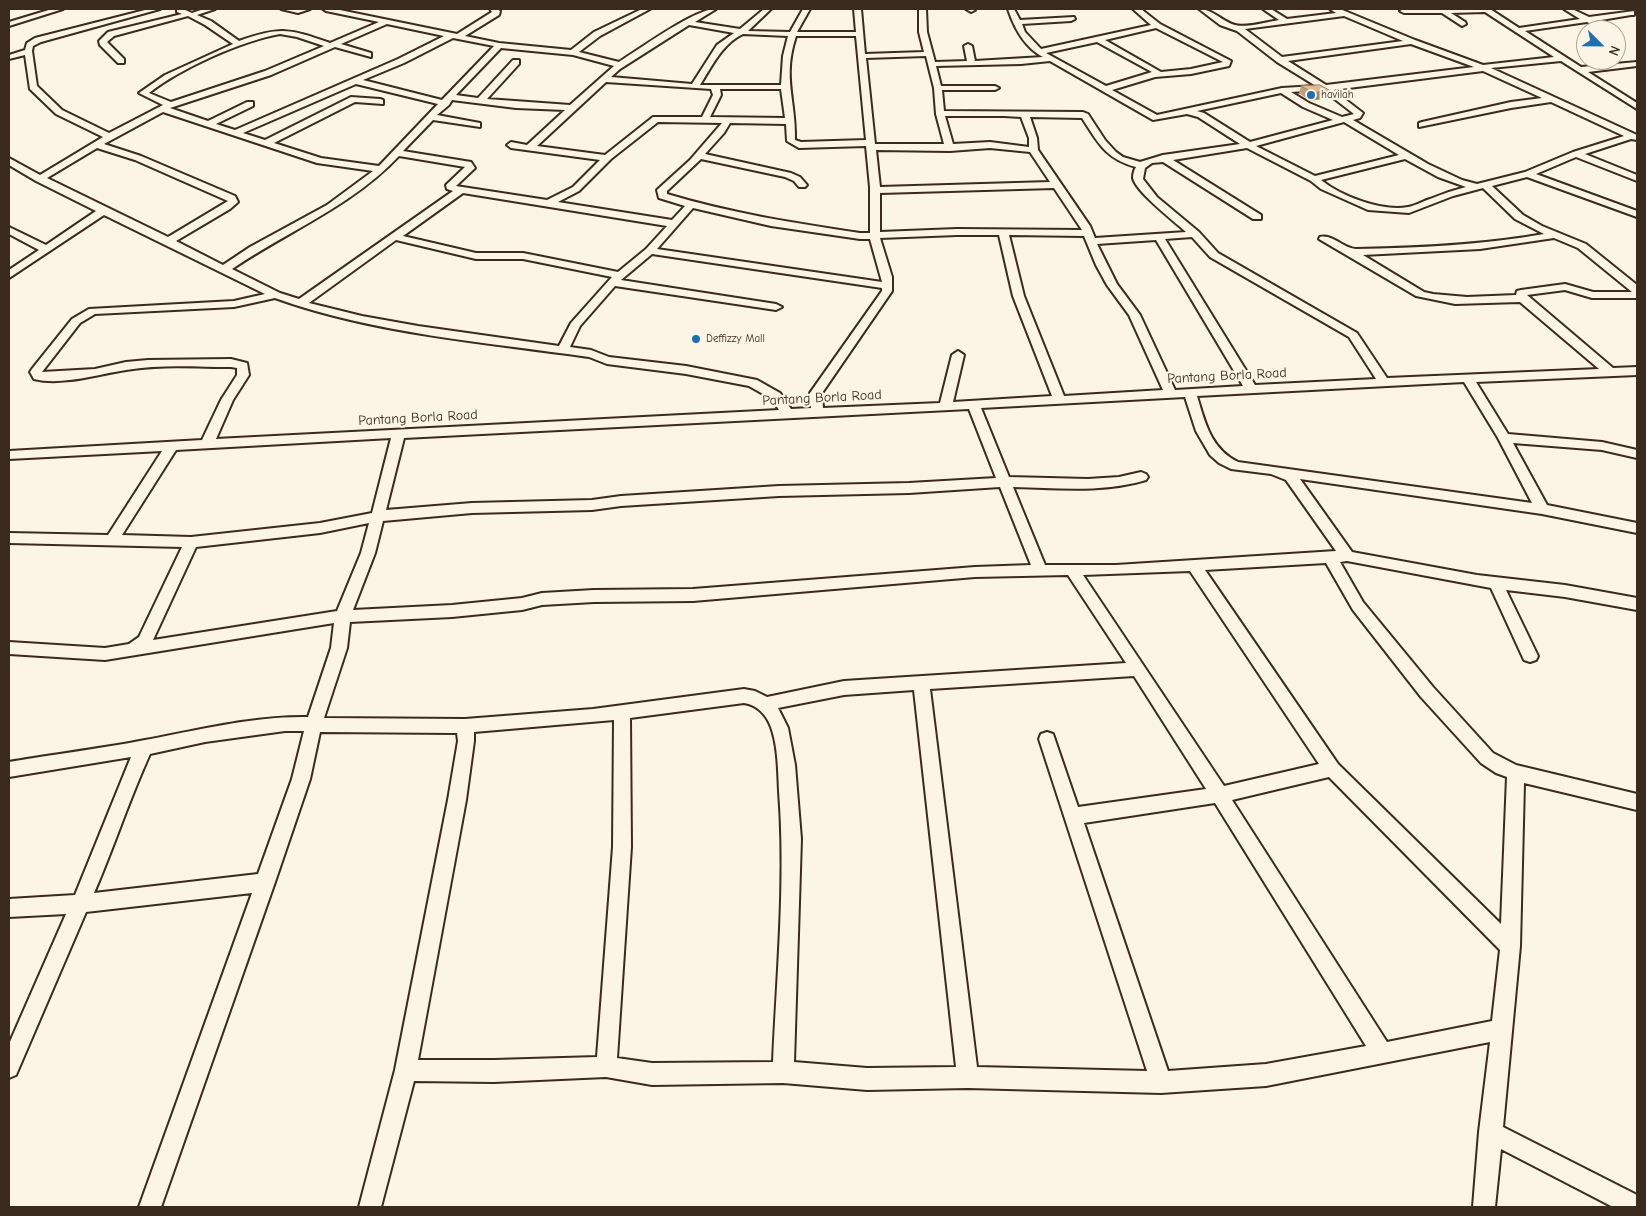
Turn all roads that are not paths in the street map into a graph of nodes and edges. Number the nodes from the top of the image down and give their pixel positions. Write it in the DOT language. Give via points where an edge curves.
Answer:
graph roads {
  1 [pos="59,9"];
  2 [pos="156,9"];
  3 [pos="176,9"];
  4 [pos="212,9"];
  5 [pos="285,9"];
  6 [pos="306,9"];
  7 [pos="326,9"];
  8 [pos="493,9"];
  9 [pos="647,9"];
  10 [pos="712,9"];
  11 [pos="768,9"];
  12 [pos="806,9"];
  13 [pos="858,9"];
  14 [pos="923,9"];
  15 [pos="1011,9"];
  16 [pos="1137,9"];
  17 [pos="1202,9"];
  18 [pos="1266,9"];
  19 [pos="1334,9"];
  20 [pos="1486,9"];
  21 [pos="1567,9"];
  22 [pos="1623,9"];
  23 [pos="43,10"];
  24 [pos="1443,10"];
  25 [pos="1404,11"];
  26 [pos="192,14"];
  27 [pos="1342,14"];
  28 [pos="1634,15"];
  29 [pos="1071,19"];
  30 [pos="1586,20"];
  31 [pos="385,22"];
  32 [pos="1016,22"];
  33 [pos="1287,22"];
  34 [pos="1576,22"];
  35 [pos="688,23"];
  36 [pos="9,24"];
  37 [pos="1462,24"];
  38 [pos="1157,26"];
  39 [pos="1238,29"];
  40 [pos="1520,30"];
  41 [pos="742,32"];
  42 [pos="793,34"];
  43 [pos="860,34"];
  44 [pos="454,37"];
  45 [pos="1098,39"];
  46 [pos="1412,42"];
  47 [pos="238,44"];
  48 [pos="334,45"];
  49 [pos="499,46"];
  50 [pos="968,46"];
  51 [pos="28,52"];
  52 [pos="1039,52"];
  53 [pos="573,53"];
  54 [pos="929,54"];
  55 [pos="368,55"];
  56 [pos="861,56"];
  57 [pos="9,57"];
  58 [pos="1051,59"];
  59 [pos="1563,59"];
  60 [pos="1280,60"];
  61 [pos="121,61"];
  62 [pos="516,62"];
  63 [pos="971,63"];
  64 [pos="931,64"];
  65 [pos="620,65"];
  66 [pos="1576,67"];
  67 [pos="1483,68"];
  68 [pos="1580,70"];
  69 [pos="1155,74"];
  70 [pos="604,79"];
  71 [pos="355,81"];
  72 [pos="712,86"];
  73 [pos="694,87"];
  74 [pos="785,87"];
  75 [pos="938,88"];
  76 [pos="994,88"];
  77 [pos="1106,88"];
  78 [pos="1325,88"];
  79 [pos="1282,90"];
  80 [pos="1552,99"];
  81 [pos="448,100"];
  82 [pos="481,100"];
  83 [pos="380,102"];
  84 [pos="250,104"];
  85 [pos="167,107"];
  86 [pos="1637,107"];
  87 [pos="572,108"];
  88 [pos="1186,111"];
  89 [pos="940,114"];
  90 [pos="1025,115"];
  91 [pos="431,117"];
  92 [pos="705,119"];
  93 [pos="728,120"];
  94 [pos="1343,120"];
  95 [pos="790,121"];
  96 [pos="209,124"];
  97 [pos="477,125"];
  98 [pos="1422,125"];
  99 [pos="235,133"];
  100 [pos="110,136"];
  101 [pos="1634,137"];
  102 [pos="266,143"];
  103 [pos="97,145"];
  104 [pos="511,145"];
  105 [pos="870,145"];
  106 [pos="1248,145"];
  107 [pos="530,148"];
  108 [pos="950,148"];
  109 [pos="1033,150"];
  110 [pos="398,153"];
  111 [pos="1576,154"];
  112 [pos="699,156"];
  113 [pos="1405,156"];
  114 [pos="607,158"];
  115 [pos="1164,158"];
  116 [pos="9,161"];
  117 [pos="1141,165"];
  118 [pos="381,169"];
  119 [pos="1528,174"];
  120 [pos="1637,178"];
  121 [pos="39,179"];
  122 [pos="1314,179"];
  123 [pos="802,185"];
  124 [pos="1057,185"];
  125 [pos="1481,186"];
  126 [pos="462,189"];
  127 [pos="875,190"];
  128 [pos="551,202"];
  129 [pos="691,205"];
  130 [pos="104,211"];
  131 [pos="1637,214"];
  132 [pos="1257,217"];
  133 [pos="675,224"];
  134 [pos="9,230"];
  135 [pos="1003,232"];
  136 [pos="1195,234"];
  137 [pos="875,235"];
  138 [pos="1556,235"];
  139 [pos="395,237"];
  140 [pos="1091,237"];
  141 [pos="1158,237"];
  142 [pos="1324,239"];
  143 [pos="168,241"];
  144 [pos="46,249"];
  145 [pos="650,251"];
  146 [pos="1351,252"];
  147 [pos="224,269"];
  148 [pos="9,275"];
  149 [pos="616,278"];
  150 [pos="888,286"];
  151 [pos="1637,290"];
  152 [pos="276,295"];
  153 [pos="1637,295"];
  154 [pos="1523,299"];
  155 [pos="301,303"];
  156 [pos="776,307"];
  157 [pos="562,351"];
  158 [pos="958,355"];
  159 [pos="1637,371"];
  160 [pos="1611,373"];
  161 [pos="1470,380"];
  162 [pos="1384,382"];
  163 [pos="1252,390"];
  164 [pos="1190,393"];
  165 [pos="1171,394"];
  166 [pos="1060,399"];
  167 [pos="973,404"];
  168 [pos="946,405"];
  169 [pos="787,413"];
  170 [pos="817,413"];
  171 [pos="399,434"];
  172 [pos="1504,438"];
  173 [pos="207,444"];
  174 [pos="172,446"];
  175 [pos="1637,454"];
  176 [pos="9,455"];
  177 [pos="1283,472"];
  178 [pos="1141,477"];
  179 [pos="1005,482"];
  180 [pos="1542,509"];
  181 [pos="379,516"];
  182 [pos="1637,528"];
  183 [pos="9,538"];
  184 [pos="111,541"];
  185 [pos="191,542"];
  186 [pos="1339,557"];
  187 [pos="1193,564"];
  188 [pos="1040,570"];
  189 [pos="1072,570"];
  190 [pos="1496,584"];
  191 [pos="1637,604"];
  192 [pos="343,616"];
  193 [pos="9,648"];
  194 [pos="132,650"];
  195 [pos="1530,656"];
  196 [pos="1138,669"];
  197 [pos="921,684"];
  198 [pos="765,704"];
  199 [pos="622,712"];
  200 [pos="314,724"];
  201 [pos="465,726"];
  202 [pos="1047,738"];
  203 [pos="144,748"];
  204 [pos="9,769"];
  205 [pos="1332,769"];
  206 [pos="1516,773"];
  207 [pos="1220,794"];
  208 [pos="1637,802"];
  209 [pos="1073,816"];
  210 [pos="266,882"];
  211 [pos="79,904"];
  212 [pos="9,908"];
  213 [pos="1510,946"];
  214 [pos="1500,1030"];
  215 [pos="1382,1053"];
  216 [pos="606,1067"];
  217 [pos="9,1068"];
  218 [pos="406,1070"];
  219 [pos="783,1072"];
  220 [pos="968,1077"];
  221 [pos="1161,1082"];
  222 [pos="1490,1132"];
  223 [pos="150,1207"];
  224 [pos="370,1207"];
  225 [pos="1484,1207"];
  226 [pos="1636,1207"];
  1 -- 23 [label="street"];
  2 -- 51 [label="street" via="38,40 30,45"];
  3 -- 26 [label="street"];
  4 -- 26 [label="street"];
  5 -- 6 [label="street"];
  7 -- 31 [label="street"];
  8 -- 44 [label="street" via="496,13"];
  9 -- 53 [label="street" via="604,31"];
  10 -- 35 [label="street"];
  11 -- 41 [label="street"];
  12 -- 42 [label="street"];
  13 -- 43 [label="street"];
  14 -- 54 [label="street" via="923,32"];
  15 -- 32 [label="street"];
  16 -- 38 [label="street"];
  17 -- 39 [label="street"];
  18 -- 33 [label="street"];
  19 -- 27 [label="street"];
  20 -- 24 [label="street"];
  20 -- 40 [label="street"];
  21 -- 30 [label="street"];
  22 -- 28 [label="street"];
  23 -- 36 [label="street"];
  24 -- 25 [label="street"];
  24 -- 37 [label="street"];
  26 -- 47 [label="street"];
  26 -- 61 [label="street" via="106,37 102,43"];
  27 -- 33 [label="street"];
  27 -- 46 [label="street"];
  28 -- 30 [label="street"];
  29 -- 32 [label="street"];
  31 -- 44 [label="street"];
  31 -- 48 [label="street"];
  32 -- 52 [label="street" via="1028,42"];
  33 -- 39 [label="street"];
  34 -- 40 [label="street"];
  35 -- 41 [label="street"];
  35 -- 65 [label="street"];
  38 -- 45 [label="street"];
  38 -- 69 [label="street" via="1227,61 1214,67"];
  39 -- 60 [label="street"];
  40 -- 59 [label="street"];
  41 -- 42 [label="street"];
  41 -- 73 [label="street" via="720,47"];
  42 -- 43 [label="street"];
  42 -- 74 [label="street" via="786,53"];
  43 -- 56 [label="street"];
  44 -- 49 [label="street"];
  44 -- 71 [label="street"];
  45 -- 52 [label="street"];
  45 -- 69 [label="street" via="1154,69"];
  46 -- 60 [label="street"];
  46 -- 67 [label="street"];
  47 -- 48 [label="street" via="280,32"];
  47 -- 85 [label="street" via="185,68 143,93"];
  48 -- 55 [label="street"];
  48 -- 85 [label="street" via="237,85"];
  49 -- 53 [label="street"];
  49 -- 81 [label="street"];
  50 -- 63 [label="street"];
  51 -- 57 [label="street"];
  51 -- 100 [label="street" via="33,87 59,112"];
  52 -- 58 [label="street"];
  53 -- 65 [label="street"];
  54 -- 56 [label="street"];
  54 -- 64 [label="street"];
  56 -- 105 [label="street"];
  58 -- 63 [label="street"];
  58 -- 77 [label="street"];
  59 -- 66 [label="street"];
  59 -- 67 [label="street"];
  60 -- 78 [label="street"];
  62 -- 82 [label="street"];
  63 -- 64 [label="street"];
  64 -- 75 [label="street"];
  65 -- 70 [label="street"];
  67 -- 78 [label="street" via="1394,82"];
  67 -- 80 [label="street"];
  68 -- 86 [label="street"];
  69 -- 77 [label="street"];
  70 -- 73 [label="street"];
  70 -- 87 [label="street"];
  71 -- 81 [label="street"];
  71 -- 99 [label="street"];
  72 -- 73 [label="street"];
  72 -- 74 [label="street"];
  72 -- 92 [label="street" via="717,95"];
  74 -- 95 [label="street"];
  75 -- 76 [label="street"];
  75 -- 89 [label="street"];
  77 -- 88 [label="street" via="1156,118"];
  78 -- 79 [label="street"];
  78 -- 94 [label="street" via="1359,113"];
  79 -- 88 [label="street"];
  79 -- 94 [label="street" via="1306,105"];
  80 -- 98 [label="street"];
  80 -- 101 [label="street"];
  81 -- 82 [label="street"];
  81 -- 91 [label="street"];
  82 -- 87 [label="street"];
  83 -- 102 [label="street" via="354,99"];
  84 -- 96 [label="street"];
  85 -- 96 [label="street"];
  85 -- 100 [label="street"];
  87 -- 107 [label="street"];
  88 -- 106 [label="street" via="1201,114"];
  89 -- 90 [label="street"];
  89 -- 108 [label="street"];
  90 -- 109 [label="street" via="1033,138"];
  90 -- 117 [label="street" via="1085,116 1113,155"];
  91 -- 97 [label="street"];
  91 -- 110 [label="street"];
  92 -- 93 [label="street"];
  92 -- 114 [label="street" via="656,119"];
  93 -- 95 [label="street"];
  93 -- 112 [label="street"];
  94 -- 106 [label="street"];
  94 -- 113 [label="street"];
  95 -- 105 [label="street" via="794,144"];
  96 -- 99 [label="street"];
  99 -- 102 [label="street"];
  100 -- 103 [label="street"];
  101 -- 111 [label="street"];
  102 -- 118 [label="street" via="320,161"];
  103 -- 121 [label="street"];
  103 -- 143 [label="street" via="138,158 232,198 233,202 226,208"];
  104 -- 107 [label="street"];
  105 -- 108 [label="street"];
  105 -- 127 [label="street"];
  106 -- 115 [label="street"];
  106 -- 122 [label="street"];
  107 -- 114 [label="street"];
  108 -- 109 [label="street" via="990,145"];
  109 -- 124 [label="street"];
  110 -- 118 [label="street"];
  110 -- 126 [label="street" via="468,164 470,168 450,187"];
  111 -- 119 [label="street"];
  111 -- 120 [label="street"];
  112 -- 123 [label="street" via="788,175 798,179"];
  112 -- 129 [label="street" via="662,190 662,196"];
  113 -- 122 [label="street"];
  113 -- 125 [label="street" via="1452,181"];
  114 -- 128 [label="street" via="576,189"];
  115 -- 117 [label="street"];
  115 -- 132 [label="street"];
  116 -- 121 [label="street"];
  117 -- 136 [label="street" via="1138,179 1154,199"];
  118 -- 147 [label="street" via="330,207"];
  119 -- 125 [label="street"];
  119 -- 131 [label="street"];
  121 -- 130 [label="street"];
  122 -- 125 [label="street" via="1368,207 1390,210 1409,210"];
  124 -- 127 [label="street"];
  124 -- 140 [label="street"];
  125 -- 138 [label="street" via="1518,217"];
  126 -- 128 [label="street"];
  126 -- 139 [label="street"];
  127 -- 137 [label="street"];
  128 -- 133 [label="street"];
  129 -- 133 [label="street"];
  129 -- 137 [label="street" via="788,226 860,236"];
  130 -- 143 [label="street"];
  130 -- 144 [label="street"];
  133 -- 145 [label="street"];
  134 -- 144 [label="street"];
  135 -- 137 [label="street"];
  135 -- 140 [label="street"];
  135 -- 166 [label="street" via="1012,273"];
  136 -- 141 [label="street"];
  136 -- 162 [label="street" via="1214,255 1353,334"];
  137 -- 150 [label="street"];
  138 -- 146 [label="street" via="1473,246"];
  138 -- 151 [label="street" via="1582,246"];
  139 -- 149 [label="street" via="476,256 523,256"];
  139 -- 155 [label="street"];
  140 -- 141 [label="street"];
  140 -- 165 [label="street" via="1101,265 1134,315"];
  141 -- 163 [label="street"];
  142 -- 146 [label="street"];
  143 -- 147 [label="street"];
  144 -- 148 [label="street"];
  145 -- 149 [label="street"];
  145 -- 150 [label="street"];
  146 -- 154 [label="street" via="1430,298 1451,301"];
  147 -- 152 [label="street"];
  149 -- 156 [label="street"];
  149 -- 157 [label="street" via="575,325"];
  150 -- 170 [label="street" via="816,393"];
  152 -- 155 [label="street"];
  152 -- 173 [label="street" via="234,304 93,311 76,322 36,372 44,377 148,364 232,363 243,366 243,375 227,400"];
  153 -- 154 [label="street" via="1592,295 1565,288 1521,294"];
  154 -- 160 [label="street"];
  155 -- 157 [label="street" via="370,320"];
  157 -- 169 [label="street" via="752,383 776,396"];
  158 -- 168 [label="street"];
  159 -- 160 [label="street, Pantang Borla Road"];
  160 -- 161 [label="street, Pantang Borla Road"];
  161 -- 162 [label="street, Pantang Borla Road"];
  161 -- 172 [label="street"];
  162 -- 163 [label="street, Pantang Borla Road"];
  163 -- 164 [label="street, Pantang Borla Road"];
  164 -- 165 [label="street, Pantang Borla Road"];
  164 -- 177 [label="street" via="1206,443 1220,458 1243,468"];
  165 -- 166 [label="street, Pantang Borla Road"];
  166 -- 167 [label="street, Pantang Borla Road"];
  167 -- 168 [label="street, Pantang Borla Road"];
  167 -- 179 [label="street"];
  168 -- 170 [label="street, Pantang Borla Road"];
  169 -- 170 [label="street, Pantang Borla Road"];
  169 -- 171 [label="street, Pantang Borla Road"];
  171 -- 173 [label="street, Pantang Borla Road"];
  171 -- 181 [label="street"];
  172 -- 175 [label="street" via="1602,446"];
  172 -- 180 [label="street"];
  173 -- 174 [label="street, Pantang Borla Road"];
  174 -- 176 [label="street, Pantang Borla Road"];
  174 -- 184 [label="street"];
  177 -- 180 [label="street"];
  177 -- 186 [label="street" via="1291,477"];
  178 -- 179 [label="street" via="1088,484"];
  179 -- 181 [label="street" via="731,493 592,505 472,508"];
  179 -- 188 [label="street"];
  180 -- 182 [label="street"];
  181 -- 185 [label="street" via="320,528"];
  181 -- 192 [label="street"];
  183 -- 184 [label="street"];
  184 -- 185 [label="street"];
  185 -- 194 [label="street" via="145,641"];
  186 -- 187 [label="street"];
  186 -- 190 [label="street"];
  186 -- 206 [label="street" via="1358,606 1427,692 1487,758"];
  187 -- 189 [label="street"];
  187 -- 205 [label="street"];
  188 -- 189 [label="street"];
  188 -- 192 [label="street" via="938,574 694,596 567,597 452,611"];
  189 -- 196 [label="street"];
  190 -- 191 [label="street"];
  190 -- 195 [label="street"];
  192 -- 194 [label="street"];
  192 -- 200 [label="street" via="339,648"];
  193 -- 194 [label="street" via="105,654"];
  196 -- 197 [label="street"];
  196 -- 207 [label="street"];
  197 -- 198 [label="street" via="836,689"];
  197 -- 220 [label="street"];
  198 -- 199 [label="street" via="744,696"];
  198 -- 219 [label="street" via="780,728 792,839"];
  199 -- 201 [label="street"];
  199 -- 216 [label="street" via="622,846"];
  200 -- 201 [label="street"];
  200 -- 203 [label="street" via="285,724 214,733"];
  200 -- 210 [label="street" via="301,779"];
  201 -- 218 [label="street" via="466,741 457,800"];
  202 -- 209 [label="street"];
  203 -- 204 [label="street"];
  203 -- 211 [label="street"];
  205 -- 207 [label="street"];
  205 -- 213 [label="street"];
  206 -- 208 [label="street"];
  206 -- 213 [label="street"];
  207 -- 209 [label="street"];
  207 -- 215 [label="street"];
  209 -- 221 [label="street"];
  210 -- 211 [label="street"];
  210 -- 223 [label="street"];
  211 -- 212 [label="street"];
  211 -- 217 [label="street"];
  213 -- 214 [label="street"];
  214 -- 215 [label="street"];
  214 -- 222 [label="street"];
  215 -- 221 [label="street" via="1266,1076"];
  216 -- 218 [label="street"];
  216 -- 219 [label="street" via="652,1074"];
  218 -- 224 [label="street"];
  219 -- 220 [label="street" via="867,1079"];
  220 -- 221 [label="street"];
  222 -- 225 [label="street"];
  222 -- 226 [label="street"];
}
